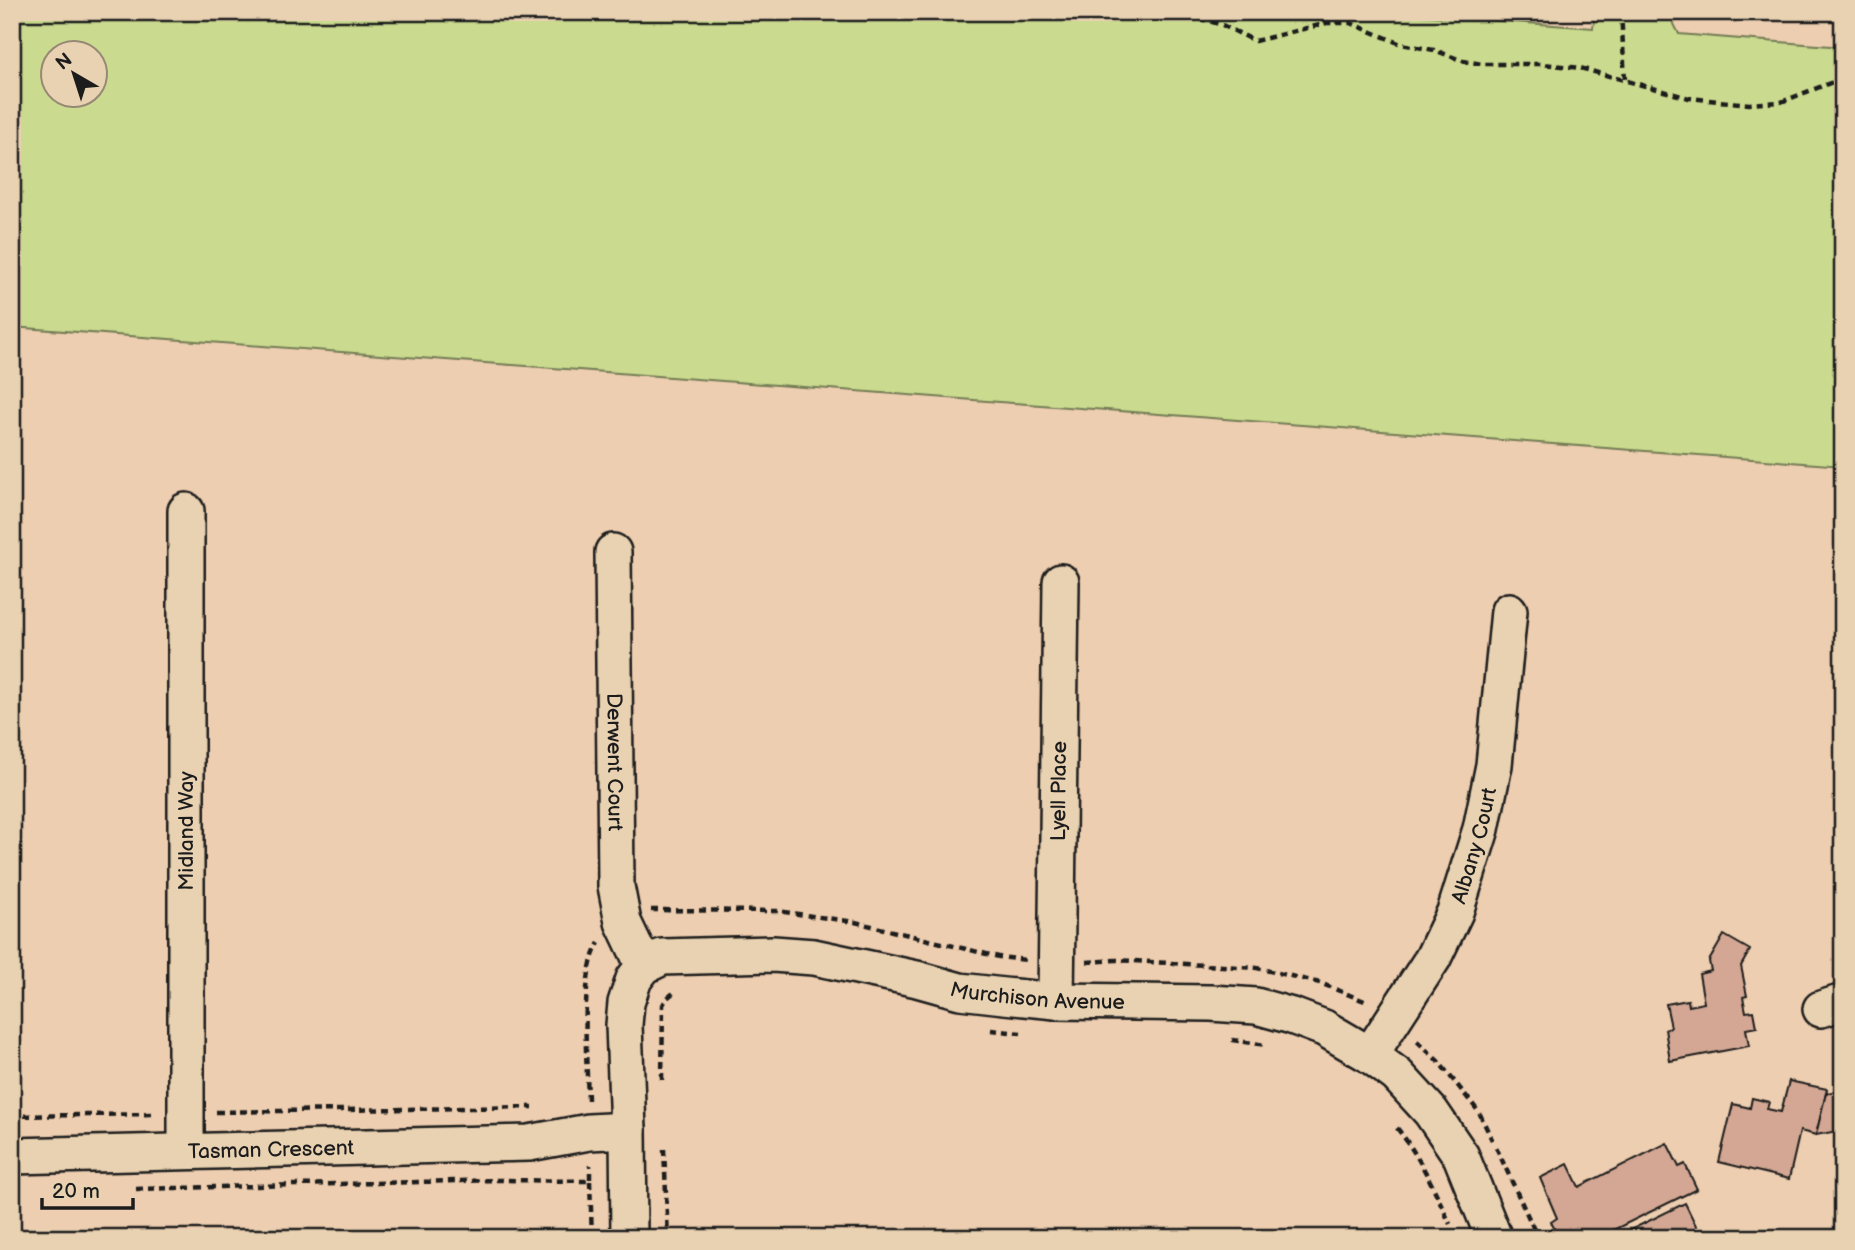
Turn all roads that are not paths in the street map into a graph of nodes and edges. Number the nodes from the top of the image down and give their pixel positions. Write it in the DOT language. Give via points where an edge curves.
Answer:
graph roads {
  1 [pos="186,511"];
  2 [pos="613,552"];
  3 [pos="1061,582"];
  4 [pos="1509,611"];
  5 [pos="644,966"];
  6 [pos="1056,1001"];
  7 [pos="1370,1055"];
  8 [pos="628,1142"];
  9 [pos="186,1152"];
  10 [pos="12,1156"];
  11 [pos="629,1238"];
  12 [pos="1494,1238"];
  1 -- 9 [label="street, Midland Way"];
  2 -- 5 [label="street, Derwent Court" via="616,886 622,919"];
  3 -- 6 [label="street, Lyell Place"];
  4 -- 7 [label="street, Albany Court" via="1494,765 1481,829 1455,912 1433,958"];
  5 -- 6 [label="street, Murchison Avenue" via="662,957 814,957 961,991"];
  5 -- 8 [label="street" via="628,996 624,1025"];
  6 -- 7 [label="street, Murchison Avenue" via="1256,1006 1324,1028"];
  7 -- 12 [label="street, Murchison Avenue" via="1397,1075 1431,1112 1461,1156"];
  8 -- 9 [label="street, Tasman Crescent" via="589,1132 529,1143"];
  8 -- 11 [label="street"];
  9 -- 10 [label="street, Tasman Crescent"];
}
